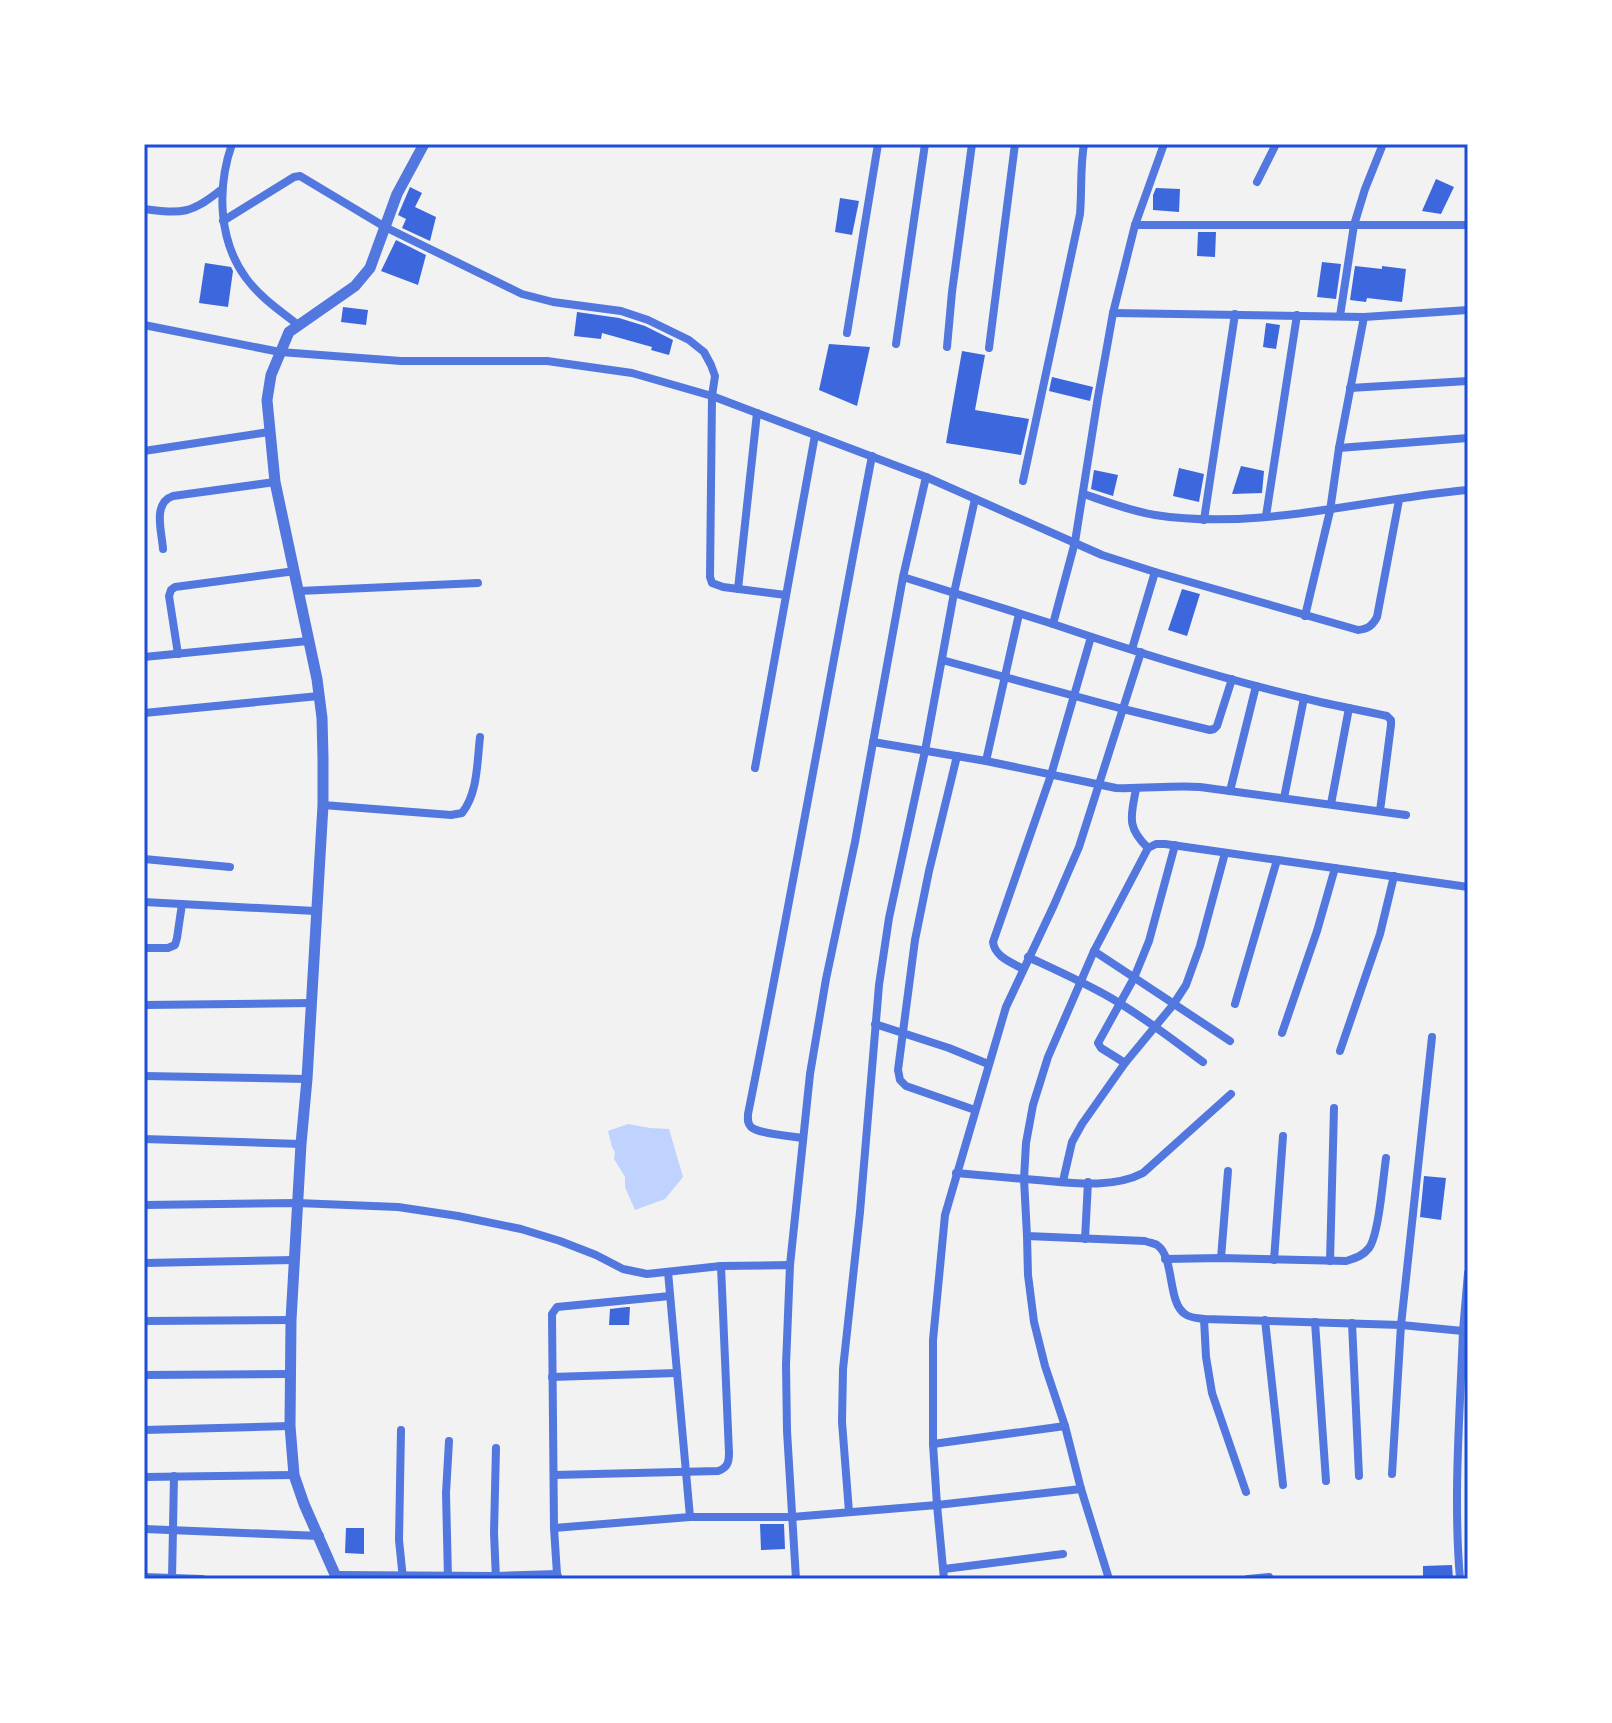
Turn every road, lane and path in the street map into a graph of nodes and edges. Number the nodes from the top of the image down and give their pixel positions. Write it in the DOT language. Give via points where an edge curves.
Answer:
graph roads {
  1 [pos="232,144"];
  2 [pos="424,144"];
  3 [pos="878,144"];
  4 [pos="925,144"];
  5 [pos="972,144"];
  6 [pos="1015,144"];
  7 [pos="1084,144"];
  8 [pos="1164,144"];
  9 [pos="1276,144"];
  10 [pos="1383,144"];
  11 [pos="1257,182"];
  12 [pos="222,189"];
  13 [pos="144,209"];
  14 [pos="223,221"];
  15 [pos="1135,225"];
  16 [pos="1354,225"];
  17 [pos="1468,225"];
  18 [pos="385,227"];
  19 [pos="1468,310"];
  20 [pos="1113,313"];
  21 [pos="1235,314"];
  22 [pos="1297,315"];
  23 [pos="1340,316"];
  24 [pos="1364,317"];
  25 [pos="144,325"];
  26 [pos="847,333"];
  27 [pos="287,338"];
  28 [pos="896,344"];
  29 [pos="947,347"];
  30 [pos="989,348"];
  31 [pos="1468,381"];
  32 [pos="1350,388"];
  33 [pos="713,392"];
  34 [pos="757,413"];
  35 [pos="269,432"];
  36 [pos="815,435"];
  37 [pos="1468,438"];
  38 [pos="1339,448"];
  39 [pos="144,451"];
  40 [pos="872,456"];
  41 [pos="926,477"];
  42 [pos="1023,481"];
  43 [pos="275,482"];
  44 [pos="1468,490"];
  45 [pos="1083,498"];
  46 [pos="975,499"];
  47 [pos="1399,500"];
  48 [pos="1330,511"];
  49 [pos="1266,516"];
  50 [pos="1204,520"];
  51 [pos="1075,542"];
  52 [pos="163,549"];
  53 [pos="295,571"];
  54 [pos="1155,572"];
  55 [pos="903,577"];
  56 [pos="478,583"];
  57 [pos="738,589"];
  58 [pos="299,591"];
  59 [pos="954,593"];
  60 [pos="786,595"];
  61 [pos="1019,614"];
  62 [pos="1305,616"];
  63 [pos="1053,624"];
  64 [pos="1091,637"];
  65 [pos="308,641"];
  66 [pos="1136,651"];
  67 [pos="178,654"];
  68 [pos="144,657"];
  69 [pos="942,660"];
  70 [pos="1004,678"];
  71 [pos="1232,679"];
  72 [pos="1256,686"];
  73 [pos="319,696"];
  74 [pos="1074,696"];
  75 [pos="1304,698"];
  76 [pos="1349,708"];
  77 [pos="1123,709"];
  78 [pos="144,713"];
  79 [pos="480,737"];
  80 [pos="873,742"];
  81 [pos="925,751"];
  82 [pos="957,756"];
  83 [pos="986,761"];
  84 [pos="755,768"];
  85 [pos="1051,775"];
  86 [pos="1099,785"];
  87 [pos="1136,789"];
  88 [pos="1230,791"];
  89 [pos="1284,798"];
  90 [pos="1331,804"];
  91 [pos="323,805"];
  92 [pos="1380,811"];
  93 [pos="1406,815"];
  94 [pos="1175,845"];
  95 [pos="1148,848"];
  96 [pos="1225,853"];
  97 [pos="144,859"];
  98 [pos="1277,860"];
  99 [pos="230,867"];
  100 [pos="1335,868"];
  101 [pos="1394,876"];
  102 [pos="1468,887"];
  103 [pos="144,902"];
  104 [pos="182,904"];
  105 [pos="315,911"];
  106 [pos="144,948"];
  107 [pos="1094,951"];
  108 [pos="1028,957"];
  109 [pos="1023,969"];
  110 [pos="1134,978"];
  111 [pos="1080,982"];
  112 [pos="311,1003"];
  113 [pos="1120,1003"];
  114 [pos="1235,1004"];
  115 [pos="144,1005"];
  116 [pos="1173,1005"];
  117 [pos="875,1024"];
  118 [pos="1156,1027"];
  119 [pos="902,1033"];
  120 [pos="1282,1033"];
  121 [pos="1432,1037"];
  122 [pos="1230,1041"];
  123 [pos="1340,1051"];
  124 [pos="1203,1062"];
  125 [pos="1125,1063"];
  126 [pos="988,1064"];
  127 [pos="144,1076"];
  128 [pos="307,1079"];
  129 [pos="1231,1094"];
  130 [pos="1334,1108"];
  131 [pos="975,1110"];
  132 [pos="1283,1136"];
  133 [pos="803,1138"];
  134 [pos="144,1139"];
  135 [pos="301,1144"];
  136 [pos="1386,1158"];
  137 [pos="1228,1171"];
  138 [pos="956,1173"];
  139 [pos="1024,1179"];
  140 [pos="1063,1181"];
  141 [pos="1088,1182"];
  142 [pos="297,1203"];
  143 [pos="144,1205"];
  144 [pos="1027,1236"];
  145 [pos="1085,1239"];
  146 [pos="1221,1258"];
  147 [pos="1165,1259"];
  148 [pos="294,1260"];
  149 [pos="1274,1260"];
  150 [pos="1330,1261"];
  151 [pos="144,1263"];
  152 [pos="790,1265"];
  153 [pos="721,1266"];
  154 [pos="668,1272"];
  155 [pos="1468,1273"];
  156 [pos="670,1296"];
  157 [pos="1204,1319"];
  158 [pos="291,1320"];
  159 [pos="1265,1320"];
  160 [pos="144,1321"];
  161 [pos="1315,1322"];
  162 [pos="1352,1323"];
  163 [pos="1401,1325"];
  164 [pos="1466,1331"];
  165 [pos="677,1373"];
  166 [pos="290,1374"];
  167 [pos="144,1375"];
  168 [pos="552,1377"];
  169 [pos="290,1426"];
  170 [pos="1065,1426"];
  171 [pos="144,1430"];
  172 [pos="401,1430"];
  173 [pos="449,1441"];
  174 [pos="933,1444"];
  175 [pos="496,1448"];
  176 [pos="686,1471"];
  177 [pos="1392,1474"];
  178 [pos="294,1475"];
  179 [pos="554,1475"];
  180 [pos="174,1476"];
  181 [pos="1359,1476"];
  182 [pos="144,1477"];
  183 [pos="1326,1481"];
  184 [pos="1283,1485"];
  185 [pos="1081,1489"];
  186 [pos="1246,1492"];
  187 [pos="937,1505"];
  188 [pos="849,1512"];
  189 [pos="690,1517"];
  190 [pos="792,1517"];
  191 [pos="554,1528"];
  192 [pos="144,1529"];
  193 [pos="174,1530"];
  194 [pos="320,1536"];
  195 [pos="1063,1554"];
  196 [pos="944,1574"];
  197 [pos="558,1576"];
  198 [pos="144,1577"];
  199 [pos="337,1577"];
  200 [pos="1269,1577"];
  201 [pos="172,1578"];
  202 [pos="403,1578"];
  203 [pos="448,1578"];
  204 [pos="496,1578"];
  205 [pos="202,1579"];
  206 [pos="796,1579"];
  207 [pos="1109,1579"];
  208 [pos="1248,1579"];
  209 [pos="1460,1579"];
  1 -- 12 [label="street"];
  2 -- 18 [label="street"];
  3 -- 26 [label="street"];
  4 -- 28 [label="street"];
  5 -- 29 [label="street"];
  6 -- 30 [label="street"];
  7 -- 42 [label="street" via="1080,214"];
  8 -- 15 [label="street"];
  9 -- 11 [label="street"];
  10 -- 16 [label="street"];
  12 -- 13 [label="street" via="191,210"];
  12 -- 14 [label="street"];
  14 -- 18 [label="street" via="300,176"];
  14 -- 27 [label="street" via="245,277 266,300"];
  15 -- 16 [label="street"];
  15 -- 20 [label="street"];
  16 -- 17 [label="street"];
  16 -- 23 [label="street"];
  18 -- 27 [label="street" via="370,268 355,286"];
  18 -- 33 [label="street" via="522,294 621,311 689,340 704,352 715,376"];
  19 -- 24 [label="street"];
  20 -- 21 [label="street"];
  20 -- 45 [label="street"];
  21 -- 22 [label="street"];
  21 -- 50 [label="street"];
  22 -- 23 [label="street"];
  22 -- 49 [label="street"];
  23 -- 24 [label="street"];
  24 -- 32 [label="street"];
  25 -- 27 [label="street"];
  27 -- 33 [label="street" via="401,361 547,361"];
  27 -- 35 [label="street" via="271,375"];
  31 -- 32 [label="street"];
  32 -- 38 [label="street"];
  33 -- 34 [label="street"];
  33 -- 57 [label="street" via="710,577 717,586"];
  34 -- 36 [label="street"];
  34 -- 57 [label="street"];
  35 -- 39 [label="street"];
  35 -- 43 [label="street"];
  36 -- 40 [label="street"];
  36 -- 60 [label="street"];
  37 -- 38 [label="street"];
  38 -- 48 [label="street"];
  40 -- 41 [label="street"];
  40 -- 133 [label="street" via="748,1114 751,1127"];
  41 -- 46 [label="street"];
  41 -- 55 [label="street"];
  43 -- 52 [label="street" via="165,499 160,517"];
  43 -- 53 [label="street"];
  44 -- 47 [label="street"];
  45 -- 50 [label="street" via="1154,515"];
  45 -- 51 [label="street"];
  46 -- 51 [label="street"];
  46 -- 59 [label="street"];
  47 -- 48 [label="street"];
  47 -- 62 [label="street" via="1373,625 1358,630"];
  48 -- 49 [label="street"];
  48 -- 62 [label="street"];
  49 -- 50 [label="street"];
  51 -- 54 [label="street"];
  51 -- 63 [label="street"];
  53 -- 58 [label="street"];
  53 -- 67 [label="street" via="175,587 169,596"];
  54 -- 62 [label="street"];
  54 -- 66 [label="street"];
  55 -- 59 [label="street"];
  55 -- 80 [label="street"];
  56 -- 58 [label="street"];
  57 -- 60 [label="street"];
  58 -- 65 [label="street"];
  59 -- 61 [label="street"];
  59 -- 69 [label="street"];
  60 -- 84 [label="street"];
  61 -- 63 [label="street"];
  61 -- 70 [label="street"];
  63 -- 64 [label="street"];
  64 -- 66 [label="street"];
  64 -- 74 [label="street"];
  65 -- 67 [label="street"];
  65 -- 73 [label="street"];
  66 -- 71 [label="street"];
  66 -- 77 [label="street"];
  67 -- 68 [label="street"];
  69 -- 70 [label="street"];
  69 -- 81 [label="street"];
  70 -- 74 [label="street"];
  70 -- 83 [label="street"];
  71 -- 72 [label="street"];
  71 -- 77 [label="street" via="1214,729"];
  72 -- 75 [label="street"];
  72 -- 88 [label="street"];
  73 -- 78 [label="street"];
  73 -- 91 [label="street"];
  74 -- 77 [label="street"];
  74 -- 85 [label="street"];
  75 -- 76 [label="street"];
  75 -- 89 [label="street"];
  76 -- 90 [label="street"];
  76 -- 92 [label="street" via="1391,720"];
  77 -- 86 [label="street"];
  79 -- 91 [label="street" via="473,795 462,813"];
  80 -- 81 [label="street"];
  80 -- 133 [label="street" via="826,979"];
  81 -- 82 [label="street"];
  81 -- 117 [label="street" via="889,918"];
  82 -- 83 [label="street"];
  82 -- 119 [label="street" via="915,940"];
  83 -- 85 [label="street"];
  85 -- 86 [label="street"];
  85 -- 109 [label="street" via="993,942 998,954"];
  86 -- 87 [label="street"];
  86 -- 108 [label="street" via="1079,847"];
  87 -- 88 [label="street" via="1175,785"];
  87 -- 95 [label="street" via="1131,820 1137,838"];
  88 -- 89 [label="street"];
  89 -- 90 [label="street"];
  90 -- 92 [label="street"];
  91 -- 105 [label="street"];
  92 -- 93 [label="street"];
  94 -- 95 [label="street"];
  94 -- 96 [label="street"];
  94 -- 110 [label="street"];
  95 -- 107 [label="street"];
  96 -- 98 [label="street"];
  96 -- 116 [label="street" via="1195,965"];
  97 -- 99 [label="street"];
  98 -- 100 [label="street"];
  98 -- 114 [label="street"];
  100 -- 101 [label="street"];
  100 -- 120 [label="street"];
  101 -- 102 [label="street"];
  101 -- 123 [label="street"];
  103 -- 104 [label="street"];
  104 -- 105 [label="street"];
  104 -- 106 [label="street" via="175,945"];
  105 -- 112 [label="street"];
  107 -- 110 [label="street"];
  107 -- 111 [label="street"];
  108 -- 109 [label="street"];
  108 -- 111 [label="street"];
  109 -- 126 [label="street"];
  110 -- 113 [label="street"];
  110 -- 116 [label="street"];
  111 -- 113 [label="street"];
  111 -- 139 [label="street" via="1033,1105"];
  112 -- 115 [label="street"];
  112 -- 128 [label="street"];
  113 -- 118 [label="street"];
  113 -- 125 [label="street" via="1098,1043"];
  116 -- 118 [label="street"];
  116 -- 122 [label="street"];
  117 -- 119 [label="street"];
  117 -- 188 [label="street" via="843,1369"];
  118 -- 124 [label="street"];
  118 -- 125 [label="street"];
  119 -- 126 [label="street"];
  119 -- 131 [label="street" via="900,1080"];
  121 -- 163 [label="street"];
  125 -- 140 [label="street" via="1072,1142"];
  126 -- 131 [label="street"];
  127 -- 128 [label="street"];
  128 -- 135 [label="street"];
  129 -- 141 [label="street" via="1143,1173 1120,1182"];
  130 -- 150 [label="street"];
  131 -- 138 [label="street"];
  132 -- 149 [label="street"];
  133 -- 152 [label="street"];
  134 -- 135 [label="street"];
  135 -- 142 [label="street"];
  136 -- 150 [label="street" via="1371,1246 1361,1256"];
  137 -- 146 [label="street"];
  138 -- 139 [label="street"];
  138 -- 174 [label="street" via="945,1215 933,1340"];
  139 -- 140 [label="street"];
  139 -- 144 [label="street"];
  140 -- 141 [label="street"];
  141 -- 145 [label="street"];
  142 -- 143 [label="street"];
  142 -- 148 [label="street"];
  142 -- 154 [label="street" via="398,1207 458,1216 560,1241 623,1269"];
  144 -- 145 [label="street"];
  144 -- 170 [label="street" via="1034,1322"];
  145 -- 147 [label="street" via="1145,1241 1157,1245"];
  146 -- 147 [label="street"];
  146 -- 149 [label="street"];
  147 -- 157 [label="street" via="1182,1313"];
  148 -- 151 [label="street"];
  148 -- 158 [label="street"];
  149 -- 150 [label="street"];
  152 -- 153 [label="street"];
  152 -- 190 [label="street" via="786,1365"];
  153 -- 154 [label="street"];
  153 -- 176 [label="street" via="729,1461 718,1471"];
  154 -- 156 [label="street"];
  155 -- 164 [label="street"];
  156 -- 165 [label="street"];
  156 -- 168 [label="street" via="557,1307 551,1323"];
  157 -- 159 [label="street"];
  157 -- 186 [label="street" via="1212,1393"];
  158 -- 160 [label="street"];
  158 -- 166 [label="street"];
  159 -- 161 [label="street"];
  159 -- 184 [label="street"];
  161 -- 162 [label="street"];
  161 -- 183 [label="street"];
  162 -- 163 [label="street"];
  162 -- 181 [label="street"];
  163 -- 164 [label="street"];
  163 -- 177 [label="street"];
  164 -- 209 [label="street" via="1457,1479"];
  165 -- 168 [label="street"];
  165 -- 176 [label="street"];
  166 -- 167 [label="street"];
  166 -- 169 [label="street"];
  168 -- 179 [label="street"];
  169 -- 171 [label="street"];
  169 -- 178 [label="street"];
  170 -- 174 [label="street"];
  170 -- 185 [label="street"];
  172 -- 202 [label="street"];
  173 -- 203 [label="street"];
  174 -- 187 [label="street"];
  175 -- 204 [label="street"];
  176 -- 179 [label="street"];
  176 -- 189 [label="street"];
  178 -- 180 [label="street"];
  178 -- 194 [label="street"];
  179 -- 191 [label="street"];
  180 -- 182 [label="street"];
  180 -- 193 [label="street"];
  185 -- 187 [label="street"];
  185 -- 207 [label="street"];
  187 -- 188 [label="street"];
  187 -- 196 [label="street"];
  188 -- 190 [label="street"];
  189 -- 190 [label="street"];
  189 -- 191 [label="street"];
  190 -- 206 [label="street"];
  191 -- 197 [label="street"];
  192 -- 193 [label="street"];
  193 -- 194 [label="street"];
  193 -- 201 [label="street"];
  194 -- 199 [label="street"];
  195 -- 196 [label="street"];
  197 -- 204 [label="street"];
  198 -- 201 [label="street"];
  199 -- 202 [label="street"];
  200 -- 208 [label="street"];
  201 -- 205 [label="street"];
  202 -- 203 [label="street"];
  203 -- 204 [label="street"];
}
